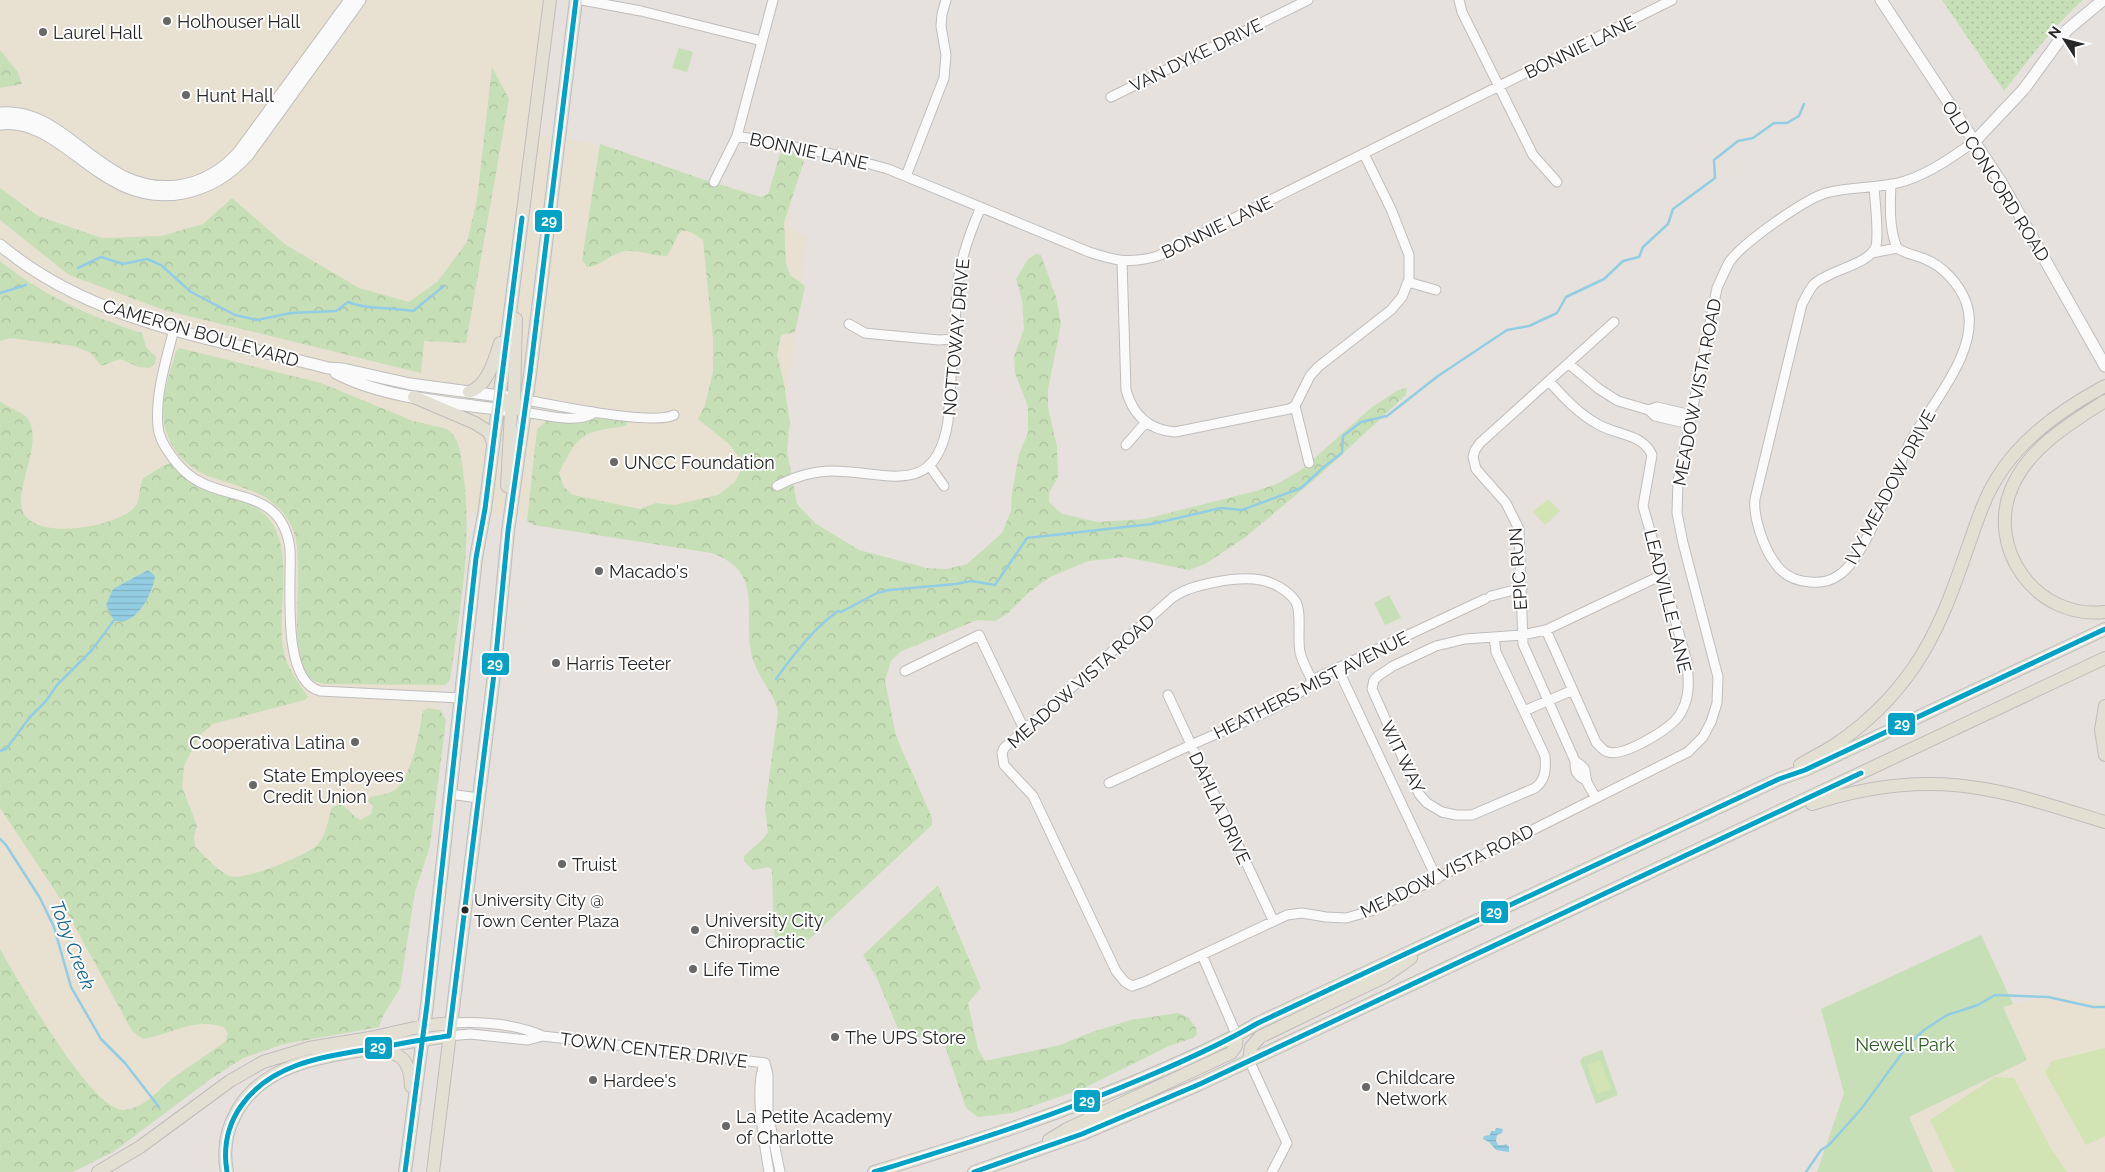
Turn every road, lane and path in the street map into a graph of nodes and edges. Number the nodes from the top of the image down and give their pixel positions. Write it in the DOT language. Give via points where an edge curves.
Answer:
graph roads {
  1 [pos="350,0"];
  2 [pos="360,0"];
  3 [pos="550,0"];
  4 [pos="576,0"];
  5 [pos="582,0"];
  6 [pos="773,0"];
  7 [pos="946,0"];
  8 [pos="1308,0"];
  9 [pos="1459,0"];
  10 [pos="1672,0"];
  11 [pos="1881,0"];
  12 [pos="2103,0"];
  13 [pos="762,41"];
  14 [pos="1499,87"];
  15 [pos="1111,97"];
  16 [pos="0,113"];
  17 [pos="0,124"];
  18 [pos="738,136"];
  19 [pos="1975,141"];
  20 [pos="1364,154"];
  21 [pos="906,176"];
  22 [pos="714,182"];
  23 [pos="1557,182"];
  24 [pos="1891,184"];
  25 [pos="1874,187"];
  26 [pos="981,208"];
  27 [pos="0,245"];
  28 [pos="1897,248"];
  29 [pos="1872,253"];
  30 [pos="518,254"];
  31 [pos="1122,262"];
  32 [pos="1408,282"];
  33 [pos="1436,290"];
  34 [pos="510,307"];
  35 [pos="1614,322"];
  36 [pos="849,324"];
  37 [pos="174,329"];
  38 [pos="953,339"];
  39 [pos="1569,364"];
  40 [pos="2105,366"];
  41 [pos="328,368"];
  42 [pos="1549,381"];
  43 [pos="2105,386"];
  44 [pos="469,392"];
  45 [pos="499,396"];
  46 [pos="414,397"];
  47 [pos="2105,401"];
  48 [pos="519,405"];
  49 [pos="1295,406"];
  50 [pos="497,409"];
  51 [pos="1663,413"];
  52 [pos="674,415"];
  53 [pos="1691,415"];
  54 [pos="1146,422"];
  55 [pos="1689,424"];
  56 [pos="1126,445"];
  57 [pos="493,446"];
  58 [pos="1309,463"];
  59 [pos="929,465"];
  60 [pos="777,486"];
  61 [pos="944,486"];
  62 [pos="1662,575"];
  63 [pos="1522,588"];
  64 [pos="2105,612"];
  65 [pos="2105,629"];
  66 [pos="1546,630"];
  67 [pos="1522,635"];
  68 [pos="1494,637"];
  69 [pos="2105,658"];
  70 [pos="1338,669"];
  71 [pos="905,671"];
  72 [pos="1312,680"];
  73 [pos="1573,690"];
  74 [pos="1168,695"];
  75 [pos="460,698"];
  76 [pos="1549,700"];
  77 [pos="2105,706"];
  78 [pos="1524,711"];
  79 [pos="1024,729"];
  80 [pos="1191,744"];
  81 [pos="2105,755"];
  82 [pos="1779,779"];
  83 [pos="1109,783"];
  84 [pos="449,794"];
  85 [pos="1595,797"];
  86 [pos="479,798"];
  87 [pos="1771,816"];
  88 [pos="2105,822"];
  89 [pos="1437,879"];
  90 [pos="1273,920"];
  91 [pos="1438,939"];
  92 [pos="1202,955"];
  93 [pos="450,1030"];
  94 [pos="423,1032"];
  95 [pos="1237,1036"];
  96 [pos="375,1048"];
  97 [pos="1249,1060"];
  98 [pos="765,1063"];
  99 [pos="413,1113"];
  100 [pos="1023,1156"];
  101 [pos="921,1158"];
  102 [pos="98,1172"];
  103 [pos="227,1172"];
  104 [pos="406,1172"];
  105 [pos="433,1172"];
  106 [pos="769,1172"];
  107 [pos="780,1172"];
  108 [pos="874,1172"];
  109 [pos="897,1172"];
  110 [pos="974,1172"];
  111 [pos="1272,1172"];
  1 -- 16 [label="street" via="239,152 218,170 192,183 162,186 132,181 113,172 44,121 27,114"];
  2 -- 17 [label="street" via="248,155 227,175 199,189 169,195 132,190 108,178 39,130 19,124"];
  3 -- 30 [label="main road"];
  4 -- 48 [label="main road"];
  5 -- 13 [label="street"];
  6 -- 13 [label="street"];
  7 -- 21 [label="street" via="941,26 946,55 944,78"];
  8 -- 15 [label="street, VAN DYKE DRIVE"];
  9 -- 14 [label="street"];
  10 -- 14 [label="street, BONNIE LANE"];
  11 -- 19 [label="street, OLD CONCORD ROAD"];
  12 -- 19 [label="street" via="2068,30 2024,89"];
  13 -- 18 [label="street"];
  14 -- 20 [label="street, BONNIE LANE"];
  14 -- 23 [label="street" via="1533,155"];
  18 -- 21 [label="street, BONNIE LANE" via="854,160"];
  18 -- 22 [label="street"];
  19 -- 24 [label="street, MEADOW VISTA ROAD" via="1924,173"];
  19 -- 40 [label="street, OLD CONCORD ROAD" via="2016,206"];
  20 -- 31 [label="street, BONNIE LANE" via="1158,256"];
  20 -- 32 [label="street" via="1391,209 1408,255"];
  21 -- 26 [label="street, BONNIE LANE"];
  24 -- 25 [label="street, MEADOW VISTA ROAD"];
  24 -- 28 [label="street" via="1890,217"];
  25 -- 29 [label="street" via="1876,241"];
  25 -- 53 [label="street, MEADOW VISTA ROAD" via="1835,191 1814,198 1748,244 1730,261 1717,288"];
  26 -- 31 [label="street, BONNIE LANE"];
  26 -- 38 [label="street, NOTTOWAY DRIVE" via="962,259"];
  27 -- 37 [label="street, CAMERON BOULEVARD" via="35,271 90,301"];
  28 -- 29 [label="street, IVY MEADOW DRIVE"];
  28 -- 29 [label="street, IVY MEADOW DRIVE" via="1928,260 1954,282 1966,302 1969,315 1967,341 1945,386 1910,442 1855,558 1839,576 1828,581 1804,582 1783,573 1772,559 1756,520 1755,499 1802,304 1812,286 1825,276"];
  30 -- 34 [label="main road"];
  30 -- 48 [label="main road"];
  31 -- 54 [label="street" via="1126,390 1131,407"];
  32 -- 33 [label="street"];
  32 -- 49 [label="street" via="1402,297 1391,310 1318,366"];
  34 -- 44 [label="main road" via="492,366 478,387"];
  34 -- 45 [label="main road"];
  35 -- 39 [label="street, EPIC RUN"];
  36 -- 38 [label="street" via="865,333"];
  37 -- 41 [label="street, CAMERON BOULEVARD"];
  37 -- 75 [label="street" via="159,394 160,437 176,463 194,478 257,501 280,520 290,549 292,647 304,680 320,691"];
  38 -- 59 [label="street, NOTTOWAY DRIVE" via="945,438"];
  39 -- 42 [label="street, EPIC RUN"];
  39 -- 51 [label="street" via="1618,401 1649,410 1657,407"];
  41 -- 44 [label="street, CAMERON BOULEVARD"];
  41 -- 46 [label="street, CAMERON BOULEVARD" via="357,382"];
  42 -- 62 [label="street, LEADVILLE LANE" via="1570,404 1600,426 1641,441 1651,451 1652,462 1643,506"];
  42 -- 63 [label="street, EPIC RUN" via="1480,443 1473,458 1476,469 1514,517 1518,529"];
  43 -- 82 [label="main road" via="2030,438 1997,478 1983,506 1940,623 1914,668 1894,694 1848,734"];
  44 -- 45 [label="street, CAMERON BOULEVARD"];
  45 -- 48 [label="main road"];
  45 -- 50 [label="main road"];
  46 -- 50 [label="street, CAMERON BOULEVARD"];
  46 -- 57 [label="main road" via="483,427 491,436"];
  47 -- 64 [label="main road" via="2054,437 2021,470 2009,495 2005,529 2008,549 2016,568 2037,591 2073,609"];
  48 -- 50 [label="street, CAMERON BOULEVARD"];
  48 -- 52 [label="street" via="661,419"];
  48 -- 86 [label="main road" via="506,506 508,531"];
  49 -- 54 [label="street" via="1181,432 1164,431"];
  49 -- 58 [label="street"];
  50 -- 57 [label="main road"];
  51 -- 53 [label="street"];
  51 -- 55 [label="street"];
  53 -- 55 [label="street, MEADOW VISTA ROAD"];
  54 -- 56 [label="street"];
  55 -- 85 [label="street, MEADOW VISTA ROAD" via="1678,480 1677,513 1718,677 1717,702 1703,738 1688,752"];
  57 -- 75 [label="main road"];
  59 -- 60 [label="street" via="910,476 897,478 838,471 814,472"];
  59 -- 61 [label="street"];
  62 -- 66 [label="street, WIT WAY"];
  62 -- 73 [label="street, LEADVILLE LANE" via="1687,662 1689,686 1678,717 1668,727 1625,752 1609,753 1596,742"];
  63 -- 67 [label="street, EPIC RUN"];
  63 -- 70 [label="street, HEATHERS MIST AVENUE" via="1488,598"];
  65 -- 82 [label="main road" via="1805,770"];
  66 -- 67 [label="street, WIT WAY"];
  66 -- 73 [label="street, LEADVILLE LANE"];
  67 -- 68 [label="street, WIT WAY"];
  67 -- 76 [label="street, EPIC RUN" via="1531,665"];
  68 -- 78 [label="street, WIT WAY" via="1496,652"];
  68 -- 78 [label="street, WIT WAY" via="1436,646 1394,666 1374,680 1372,690 1376,700 1427,803 1442,812 1472,815 1540,784 1546,770 1545,756"];
  69 -- 87 [label="main road"];
  70 -- 72 [label="street, HEATHERS MIST AVENUE"];
  70 -- 89 [label="street"];
  71 -- 79 [label="street" via="979,635"];
  72 -- 79 [label="street, MEADOW VISTA ROAD" via="1300,653 1296,603 1286,592 1259,579 1189,587 1172,598"];
  72 -- 80 [label="street, HEATHERS MIST AVENUE" via="1301,692 1244,723"];
  73 -- 76 [label="street"];
  74 -- 80 [label="street, DAHLIA DRIVE"];
  75 -- 84 [label="main road"];
  76 -- 78 [label="street"];
  76 -- 85 [label="street, EPIC RUN" via="1575,761 1575,771 1586,780"];
  77 -- 81 [label="main road" via="2101,730"];
  79 -- 92 [label="street, MEADOW VISTA ROAD" via="1004,748 1004,765 1032,796 1117,973 1132,986"];
  80 -- 83 [label="street, HEATHERS MIST AVENUE"];
  80 -- 90 [label="street, DAHLIA DRIVE"];
  82 -- 91 [label="main road"];
  84 -- 86 [label="street"];
  84 -- 94 [label="main road"];
  85 -- 89 [label="street, MEADOW VISTA ROAD"];
  86 -- 93 [label="main road"];
  87 -- 88 [label="main road" via="1861,790 1940,784 2000,792"];
  87 -- 97 [label="main road"];
  89 -- 90 [label="street, MEADOW VISTA ROAD" via="1358,915 1346,918 1295,913"];
  90 -- 92 [label="street, MEADOW VISTA ROAD"];
  91 -- 95 [label="main road" via="1258,1023"];
  91 -- 97 [label="main road" via="1384,977 1260,1037 1251,1047"];
  92 -- 95 [label="street"];
  93 -- 94 [label="main road"];
  93 -- 98 [label="street, TOWN CENTER DRIVE" via="463,1022 522,1028 543,1036"];
  93 -- 105 [label="main road"];
  94 -- 96 [label="main road"];
  94 -- 99 [label="main road"];
  94 -- 102 [label="main road" via="302,1050 263,1062"];
  95 -- 100 [label="main road" via="1231,1053 1067,1129"];
  95 -- 101 [label="main road" via="1025,1125"];
  96 -- 99 [label="main road" via="399,1055 409,1067"];
  96 -- 103 [label="main road" via="296,1065 262,1082 245,1098 233,1119 225,1148"];
  97 -- 100 [label="main road" via="1157,1103"];
  97 -- 111 [label="street" via="1287,1143"];
  98 -- 106 [label="street, TOWN CENTER DRIVE" via="761,1074 762,1125"];
  98 -- 107 [label="street, TOWN CENTER DRIVE" via="768,1113"];
  99 -- 104 [label="main road"];
  100 -- 110 [label="main road"];
  101 -- 108 [label="main road"];
  101 -- 109 [label="main road"];
}
